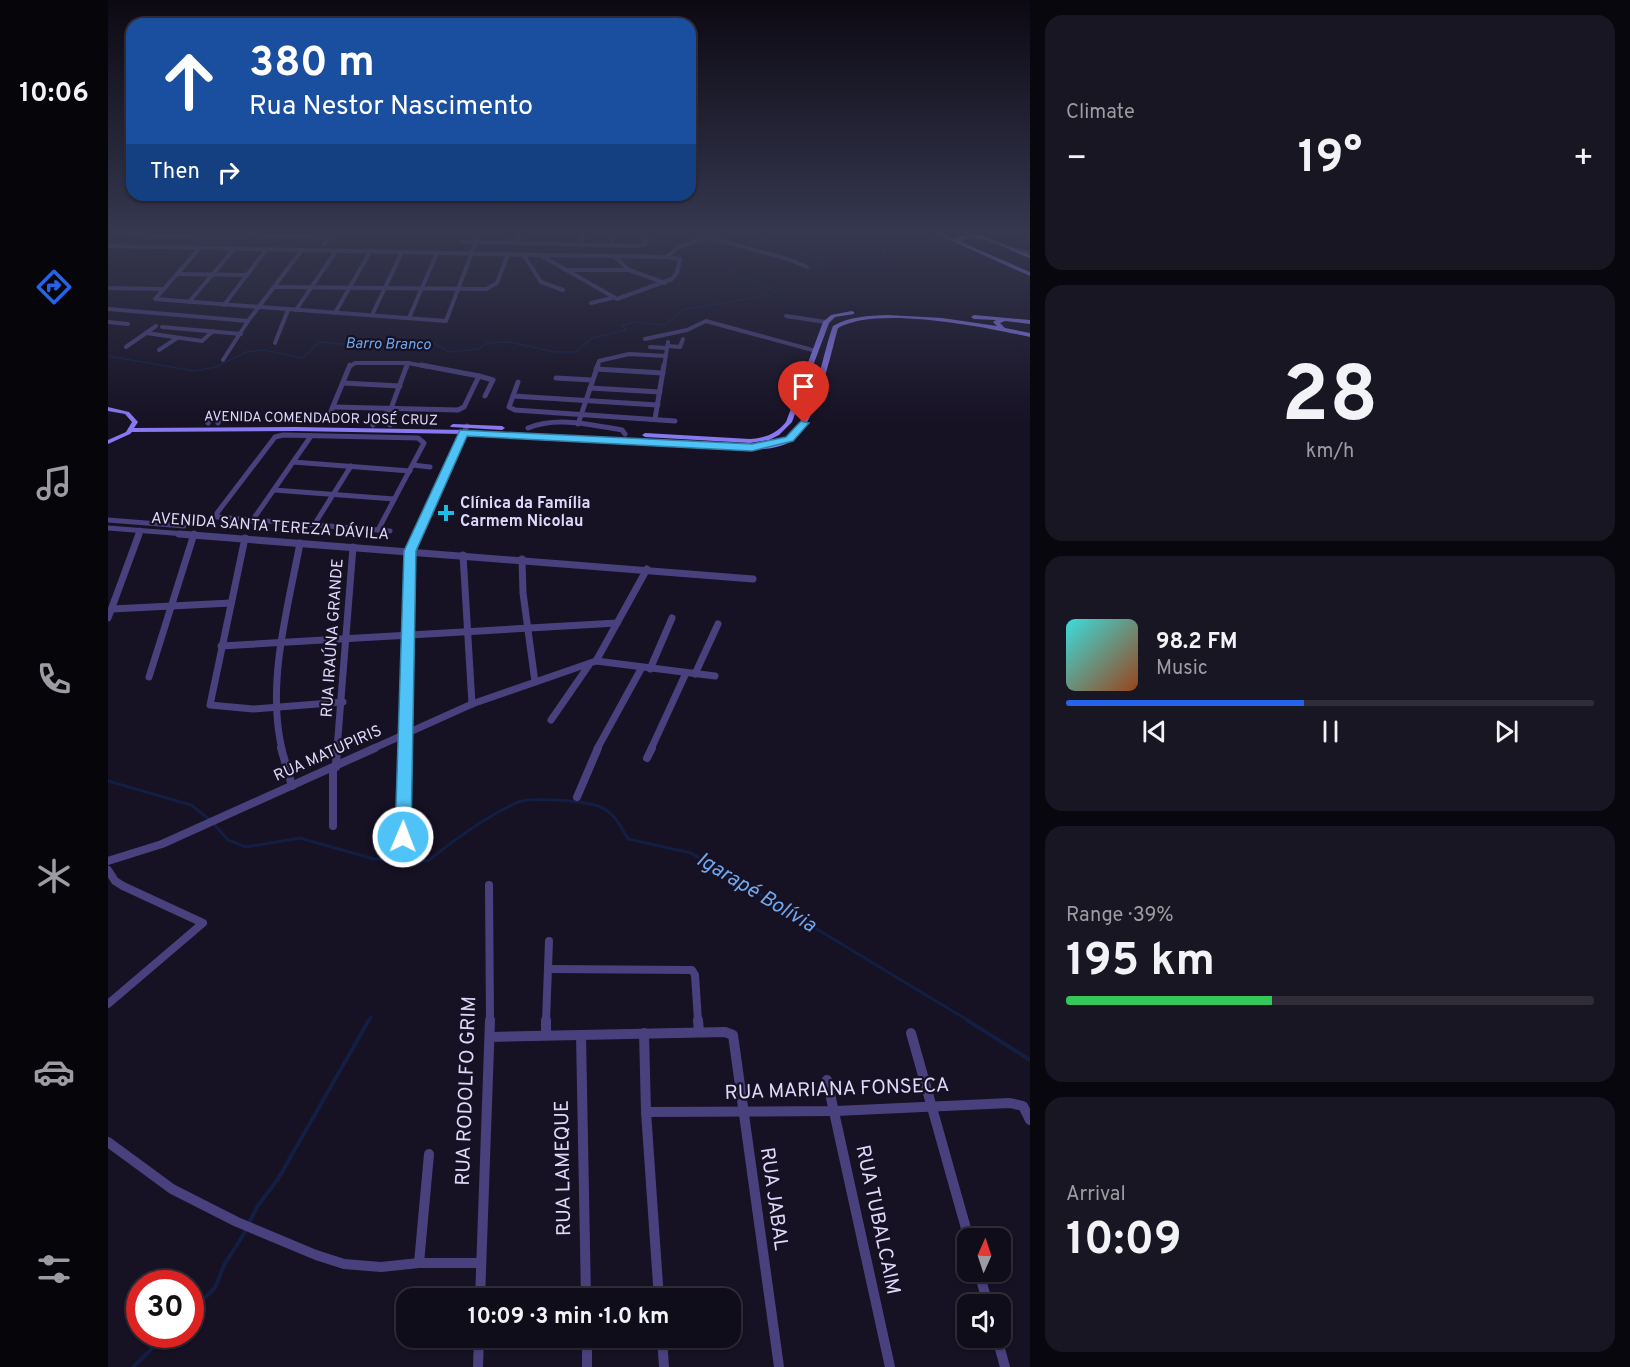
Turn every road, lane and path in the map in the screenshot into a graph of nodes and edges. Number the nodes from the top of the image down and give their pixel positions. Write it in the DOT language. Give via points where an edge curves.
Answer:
graph roads {
  1 [pos="158,298"];
  2 [pos="192,298"];
  3 [pos="230,298"];
  4 [pos="266,298"];
  5 [pos="304,298"];
  6 [pos="343,298"];
  7 [pos="380,298"];
  8 [pos="417,298"];
  9 [pos="455,298"];
  10 [pos="612,298"];
  11 [pos="622,298"];
  12 [pos="189,302"];
  13 [pos="199,303"];
  14 [pos="591,303"];
  15 [pos="224,305"];
  16 [pos="259,308"];
  17 [pos="108,309"];
  18 [pos="114,310"];
  19 [pos="288,310"];
  20 [pos="296,310"];
  21 [pos="335,313"];
  22 [pos="372,315"];
  23 [pos="108,316"];
  24 [pos="186,316"];
  25 [pos="786,316"];
  26 [pos="409,318"];
  27 [pos="1004,319"];
  28 [pos="248,321"];
  29 [pos="108,322"];
  30 [pos="826,322"];
  31 [pos="1030,322"];
  32 [pos="128,324"];
  33 [pos="174,328"];
  34 [pos="1003,329"];
  35 [pos="213,331"];
  36 [pos="146,333"];
  37 [pos="241,334"];
  38 [pos="1030,335"];
  39 [pos="177,338"];
  40 [pos="645,339"];
  41 [pos="683,339"];
  42 [pos="275,342"];
  43 [pos="668,346"];
  44 [pos="126,347"];
  45 [pos="650,347"];
  46 [pos="159,350"];
  47 [pos="816,351"];
  48 [pos="666,356"];
  49 [pos="223,360"];
  50 [pos="408,363"];
  51 [pos="596,369"];
  52 [pos="663,373"];
  53 [pos="479,376"];
  54 [pos="556,378"];
  55 [pos="592,380"];
  56 [pos="518,382"];
  57 [pos="343,383"];
  58 [pos="400,386"];
  59 [pos="590,388"];
  60 [pos="660,392"];
  61 [pos="485,396"];
  62 [pos="513,396"];
  63 [pos="586,401"];
  64 [pos="657,405"];
  65 [pos="334,407"];
  66 [pos="391,408"];
  67 [pos="108,409"];
  68 [pos="581,415"];
  69 [pos="329,416"];
  70 [pos="655,419"];
  71 [pos="675,421"];
  72 [pos="578,424"];
  73 [pos="373,425"];
  74 [pos="390,425"];
  75 [pos="133,427"];
  76 [pos="218,428"];
  77 [pos="528,428"];
  78 [pos="465,429"];
  79 [pos="350,433"];
  80 [pos="625,434"];
  81 [pos="311,436"];
  82 [pos="108,442"];
  83 [pos="293,462"];
  84 [pos="351,466"];
  85 [pos="430,467"];
  86 [pos="411,468"];
  87 [pos="274,490"];
  88 [pos="334,494"];
  89 [pos="394,499"];
  90 [pos="108,520"];
  91 [pos="252,521"];
  92 [pos="314,525"];
  93 [pos="184,526"];
  94 [pos="108,528"];
  95 [pos="140,530"];
  96 [pos="378,530"];
  97 [pos="390,531"];
  98 [pos="194,534"];
  99 [pos="245,538"];
  100 [pos="300,543"];
  101 [pos="353,547"];
  102 [pos="410,551"];
  103 [pos="463,555"];
  104 [pos="522,560"];
  105 [pos="647,569"];
  106 [pos="753,579"];
  107 [pos="231,603"];
  108 [pos="174,605"];
  109 [pos="112,609"];
  110 [pos="108,618"];
  111 [pos="672,618"];
  112 [pos="617,623"];
  113 [pos="718,624"];
  114 [pos="527,628"];
  115 [pos="466,632"];
  116 [pos="407,636"];
  117 [pos="346,638"];
  118 [pos="284,641"];
  119 [pos="221,645"];
  120 [pos="596,661"];
  121 [pos="589,666"];
  122 [pos="641,669"];
  123 [pos="650,669"];
  124 [pos="686,673"];
  125 [pos="695,674"];
  126 [pos="715,676"];
  127 [pos="149,677"];
  128 [pos="534,682"];
  129 [pos="343,702"];
  130 [pos="472,704"];
  131 [pos="278,706"];
  132 [pos="551,720"];
  133 [pos="406,735"];
  134 [pos="648,759"];
  135 [pos="334,767"];
  136 [pos="292,786"];
  137 [pos="578,797"];
  138 [pos="333,826"];
  139 [pos="403,837"];
  140 [pos="108,861"];
  141 [pos="108,870"];
  142 [pos="489,885"];
  143 [pos="549,941"];
  144 [pos="549,969"];
  145 [pos="108,1004"];
  146 [pos="699,1032"];
  147 [pos="644,1033"];
  148 [pos="911,1033"];
  149 [pos="546,1035"];
  150 [pos="581,1035"];
  151 [pos="490,1037"];
  152 [pos="827,1080"];
  153 [pos="931,1105"];
  154 [pos="742,1111"];
  155 [pos="836,1111"];
  156 [pos="646,1112"];
  157 [pos="1029,1115"];
  158 [pos="108,1142"];
  159 [pos="429,1154"];
  160 [pos="966,1228"];
  161 [pos="419,1263"];
  162 [pos="481,1263"];
  163 [pos="480,1288"];
  164 [pos="586,1288"];
  165 [pos="658,1288"];
  166 [pos="479,1348"];
  167 [pos="587,1348"];
  168 [pos="663,1348"];
  169 [pos="1000,1348"];
  170 [pos="478,1367"];
  171 [pos="587,1367"];
  172 [pos="664,1367"];
  173 [pos="779,1367"];
  174 [pos="890,1367"];
  175 [pos="1005,1367"];
  1 -- 12 [label="street"];
  2 -- 12 [label="street"];
  3 -- 15 [label="street"];
  4 -- 16 [label="street"];
  5 -- 20 [label="street"];
  6 -- 21 [label="street"];
  7 -- 22 [label="street"];
  8 -- 26 [label="street"];
  9 -- 26 [label="street" via="446,321"];
  10 -- 11 [label="street"];
  10 -- 14 [label="street"];
  12 -- 13 [label="street"];
  13 -- 15 [label="street"];
  13 -- 24 [label="street"];
  15 -- 16 [label="street"];
  16 -- 19 [label="street"];
  16 -- 28 [label="street"];
  17 -- 18 [label="street"];
  18 -- 23 [label="street"];
  18 -- 24 [label="street"];
  19 -- 20 [label="street"];
  19 -- 42 [label="street"];
  20 -- 21 [label="street"];
  21 -- 22 [label="street"];
  22 -- 26 [label="street"];
  24 -- 28 [label="street"];
  24 -- 33 [label="street"];
  25 -- 30 [label="street"];
  27 -- 30 [label="street" via="855,313 837,315"];
  27 -- 31 [label="street"];
  27 -- 34 [label="street" via="996,322"];
  28 -- 37 [label="street"];
  29 -- 32 [label="street"];
  30 -- 47 [label="street, AVENIDA COMENDADOR JOSÉ CRUZ"];
  33 -- 35 [label="street"];
  33 -- 36 [label="street" via="159,326"];
  34 -- 38 [label="street"];
  34 -- 78 [label="street, AVENIDA COMENDADOR JOSÉ CRUZ" via="963,321 862,317 841,321 804,423 790,439 765,446"];
  35 -- 37 [label="street"];
  35 -- 39 [label="street" via="202,341"];
  36 -- 39 [label="street"];
  36 -- 44 [label="street"];
  37 -- 49 [label="street"];
  39 -- 46 [label="street"];
  40 -- 47 [label="street" via="687,330 706,321"];
  41 -- 43 [label="street" via="680,347"];
  43 -- 45 [label="street"];
  43 -- 48 [label="street"];
  47 -- 80 [label="street, AVENIDA COMENDADOR JOSÉ CRUZ" via="789,422 771,437 738,441"];
  48 -- 51 [label="street" via="629,354 598,361"];
  48 -- 52 [label="street"];
  50 -- 53 [label="street"];
  50 -- 57 [label="street, AVENIDA COMENDADOR JOSÉ CRUZ" via="352,364"];
  50 -- 58 [label="street"];
  51 -- 52 [label="street"];
  51 -- 55 [label="street"];
  52 -- 60 [label="street"];
  53 -- 61 [label="street" via="493,379"];
  53 -- 66 [label="street" via="460,409"];
  54 -- 55 [label="street"];
  55 -- 59 [label="street"];
  56 -- 62 [label="street"];
  57 -- 58 [label="street"];
  57 -- 65 [label="street, AVENIDA COMENDADOR JOSÉ CRUZ"];
  58 -- 66 [label="street"];
  59 -- 60 [label="street"];
  59 -- 63 [label="street"];
  60 -- 64 [label="street"];
  62 -- 63 [label="street"];
  62 -- 68 [label="street" via="509,407 515,410"];
  63 -- 64 [label="street"];
  63 -- 68 [label="street"];
  64 -- 70 [label="street"];
  65 -- 66 [label="street"];
  65 -- 69 [label="street, AVENIDA COMENDADOR JOSÉ CRUZ"];
  66 -- 73 [label="street"];
  66 -- 74 [label="street"];
  67 -- 75 [label="street" via="130,415"];
  68 -- 70 [label="street"];
  68 -- 72 [label="street"];
  70 -- 71 [label="street"];
  72 -- 77 [label="street"];
  72 -- 80 [label="street" via="622,430"];
  73 -- 74 [label="street, AVENIDA COMENDADOR JOSÉ CRUZ"];
  73 -- 76 [label="street, AVENIDA COMENDADOR JOSÉ CRUZ"];
  74 -- 78 [label="street, AVENIDA COMENDADOR JOSÉ CRUZ"];
  75 -- 76 [label="street, AVENIDA COMENDADOR JOSÉ CRUZ"];
  75 -- 76 [label="street, AVENIDA COMENDADOR JOSÉ CRUZ" via="209,422"];
  75 -- 82 [label="street, AVENIDA COMENDADOR JOSÉ CRUZ"];
  76 -- 79 [label="street, AVENIDA COMENDADOR JOSÉ CRUZ"];
  77 -- 78 [label="street, AVENIDA COMENDADOR JOSÉ CRUZ"];
  77 -- 80 [label="street, AVENIDA COMENDADOR JOSÉ CRUZ"];
  78 -- 79 [label="street, AVENIDA COMENDADOR JOSÉ CRUZ"];
  78 -- 102 [label="street"];
  79 -- 81 [label="street"];
  79 -- 86 [label="street" via="421,439 424,443"];
  81 -- 83 [label="street"];
  81 -- 91 [label="street" via="275,437 216,516"];
  83 -- 84 [label="street"];
  83 -- 87 [label="street"];
  84 -- 86 [label="street"];
  84 -- 88 [label="street"];
  85 -- 86 [label="street"];
  86 -- 89 [label="street"];
  87 -- 88 [label="street"];
  87 -- 91 [label="street"];
  88 -- 89 [label="street"];
  88 -- 92 [label="street"];
  89 -- 96 [label="street"];
  90 -- 93 [label="street"];
  91 -- 92 [label="street"];
  92 -- 96 [label="street"];
  94 -- 95 [label="street, AVENIDA SANTA TEREZA DÁVILA"];
  95 -- 98 [label="street, AVENIDA SANTA TEREZA DÁVILA"];
  95 -- 109 [label="street"];
  96 -- 97 [label="street"];
  98 -- 99 [label="street, AVENIDA SANTA TEREZA DÁVILA"];
  98 -- 108 [label="street"];
  99 -- 100 [label="street, AVENIDA SANTA TEREZA DÁVILA"];
  99 -- 107 [label="street"];
  100 -- 101 [label="street, AVENIDA SANTA TEREZA DÁVILA"];
  100 -- 118 [label="street"];
  101 -- 102 [label="street, AVENIDA SANTA TEREZA DÁVILA"];
  101 -- 117 [label="street, RUA IRAÚNA GRANDE"];
  102 -- 103 [label="street, AVENIDA SANTA TEREZA DÁVILA"];
  102 -- 116 [label="street"];
  103 -- 104 [label="street, AVENIDA SANTA TEREZA DÁVILA"];
  103 -- 115 [label="street"];
  104 -- 105 [label="street, AVENIDA SANTA TEREZA DÁVILA"];
  104 -- 114 [label="street"];
  105 -- 106 [label="street, AVENIDA SANTA TEREZA DÁVILA"];
  105 -- 112 [label="street, RUA MATUPIRIS"];
  107 -- 108 [label="street"];
  107 -- 119 [label="street"];
  108 -- 109 [label="street"];
  108 -- 127 [label="street"];
  109 -- 110 [label="street"];
  111 -- 123 [label="street"];
  112 -- 114 [label="street"];
  112 -- 120 [label="street, RUA MATUPIRIS"];
  113 -- 125 [label="street"];
  114 -- 115 [label="street"];
  114 -- 128 [label="street"];
  115 -- 116 [label="street"];
  115 -- 130 [label="street"];
  116 -- 117 [label="street"];
  116 -- 133 [label="street"];
  117 -- 118 [label="street"];
  117 -- 129 [label="street, RUA IRAÚNA GRANDE"];
  118 -- 119 [label="street"];
  118 -- 131 [label="street"];
  119 -- 131 [label="street" via="212,706"];
  120 -- 121 [label="street, RUA MATUPIRIS"];
  120 -- 122 [label="street"];
  121 -- 128 [label="street, RUA MATUPIRIS"];
  121 -- 132 [label="street"];
  122 -- 123 [label="street"];
  122 -- 137 [label="street" via="604,734"];
  123 -- 124 [label="street"];
  124 -- 125 [label="street"];
  124 -- 134 [label="street"];
  125 -- 126 [label="street"];
  128 -- 130 [label="street, RUA MATUPIRIS"];
  129 -- 131 [label="street"];
  129 -- 135 [label="street, RUA IRAÚNA GRANDE"];
  130 -- 133 [label="street, RUA MATUPIRIS"];
  131 -- 136 [label="street" via="282,754"];
  133 -- 135 [label="street, RUA MATUPIRIS"];
  133 -- 139 [label="street"];
  135 -- 136 [label="street, RUA MATUPIRIS"];
  135 -- 138 [label="street, RUA IRAÚNA GRANDE"];
  136 -- 140 [label="street, RUA MATUPIRIS" via="142,852"];
  141 -- 145 [label="street" via="123,886 203,923"];
  142 -- 151 [label="street, RUA RODOLFO GRIM"];
  143 -- 144 [label="street"];
  144 -- 146 [label="street" via="692,970"];
  144 -- 149 [label="street"];
  146 -- 147 [label="street"];
  146 -- 154 [label="street, RUA JABAL" via="733,1035"];
  147 -- 150 [label="street"];
  147 -- 156 [label="street"];
  148 -- 153 [label="street"];
  149 -- 150 [label="street"];
  149 -- 151 [label="street"];
  150 -- 164 [label="street, RUA LAMEQUE"];
  151 -- 162 [label="street, RUA RODOLFO GRIM"];
  152 -- 155 [label="street, RUA TUBALCAIM"];
  153 -- 155 [label="street, RUA MARIANA FONSECA"];
  153 -- 157 [label="street, RUA MARIANA FONSECA" via="1019,1103"];
  153 -- 160 [label="street"];
  154 -- 155 [label="street, RUA MARIANA FONSECA"];
  154 -- 156 [label="street, RUA MARIANA FONSECA"];
  154 -- 173 [label="street, RUA JABAL"];
  155 -- 174 [label="street, RUA TUBALCAIM"];
  156 -- 165 [label="street"];
  158 -- 161 [label="street" via="172,1189 264,1234 344,1263 381,1267"];
  159 -- 161 [label="street"];
  161 -- 162 [label="street"];
  162 -- 163 [label="street, RUA RODOLFO GRIM"];
  166 -- 170 [label="street"];
  167 -- 171 [label="street"];
  168 -- 172 [label="street"];
  169 -- 175 [label="street"];
}
